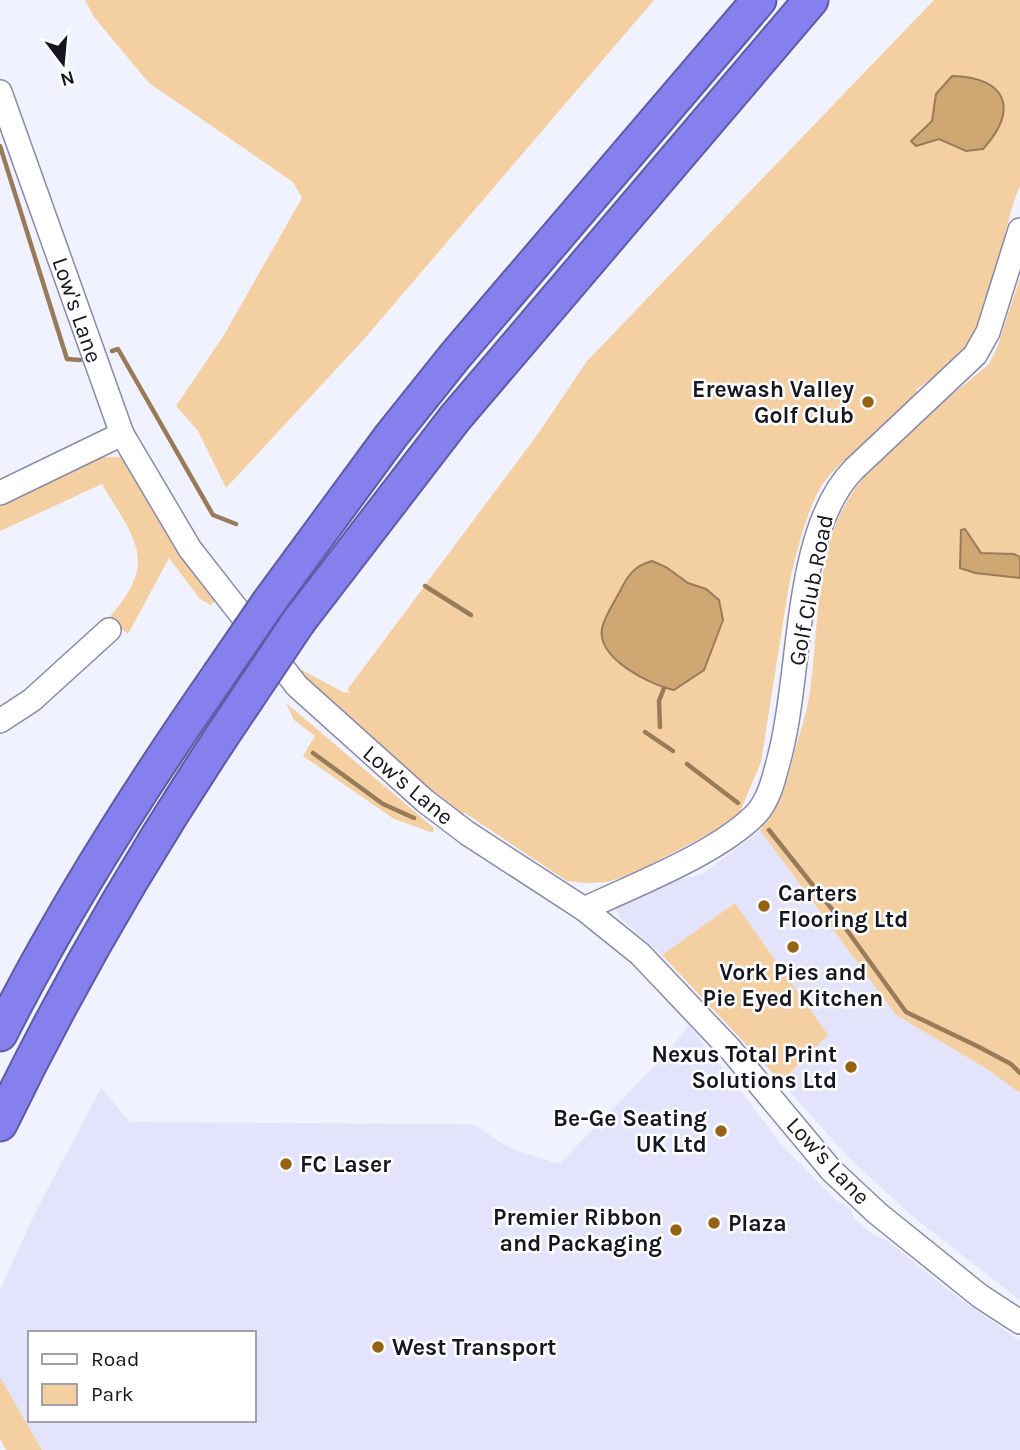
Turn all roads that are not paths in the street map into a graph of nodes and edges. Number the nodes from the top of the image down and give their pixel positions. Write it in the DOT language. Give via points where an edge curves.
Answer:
graph roads {
  1 [pos="760,0"];
  2 [pos="811,0"];
  3 [pos="0,92"];
  4 [pos="1020,230"];
  5 [pos="122,434"];
  6 [pos="0,494"];
  7 [pos="109,631"];
  8 [pos="0,721"];
  9 [pos="584,909"];
  10 [pos="0,1034"];
  11 [pos="0,1124"];
  12 [pos="1020,1322"];
  1 -- 10 [label="highway, bridge" via="455,355 269,601 135,799"];
  2 -- 11 [label="highway, bridge" via="455,418 299,621 204,763 95,946"];
  3 -- 5 [label="street, Low's Lane"];
  4 -- 9 [label="street, Golf Club Road" via="992,321 975,355 853,469 828,504 803,606 788,725 766,799 737,831"];
  5 -- 6 [label="street"];
  5 -- 9 [label="street, Low's Lane" via="190,550 297,686 435,810"];
  7 -- 8 [label="street" via="32,700"];
  9 -- 12 [label="street, Low's Lane" via="640,954 694,1007 831,1170 970,1288"];
}
